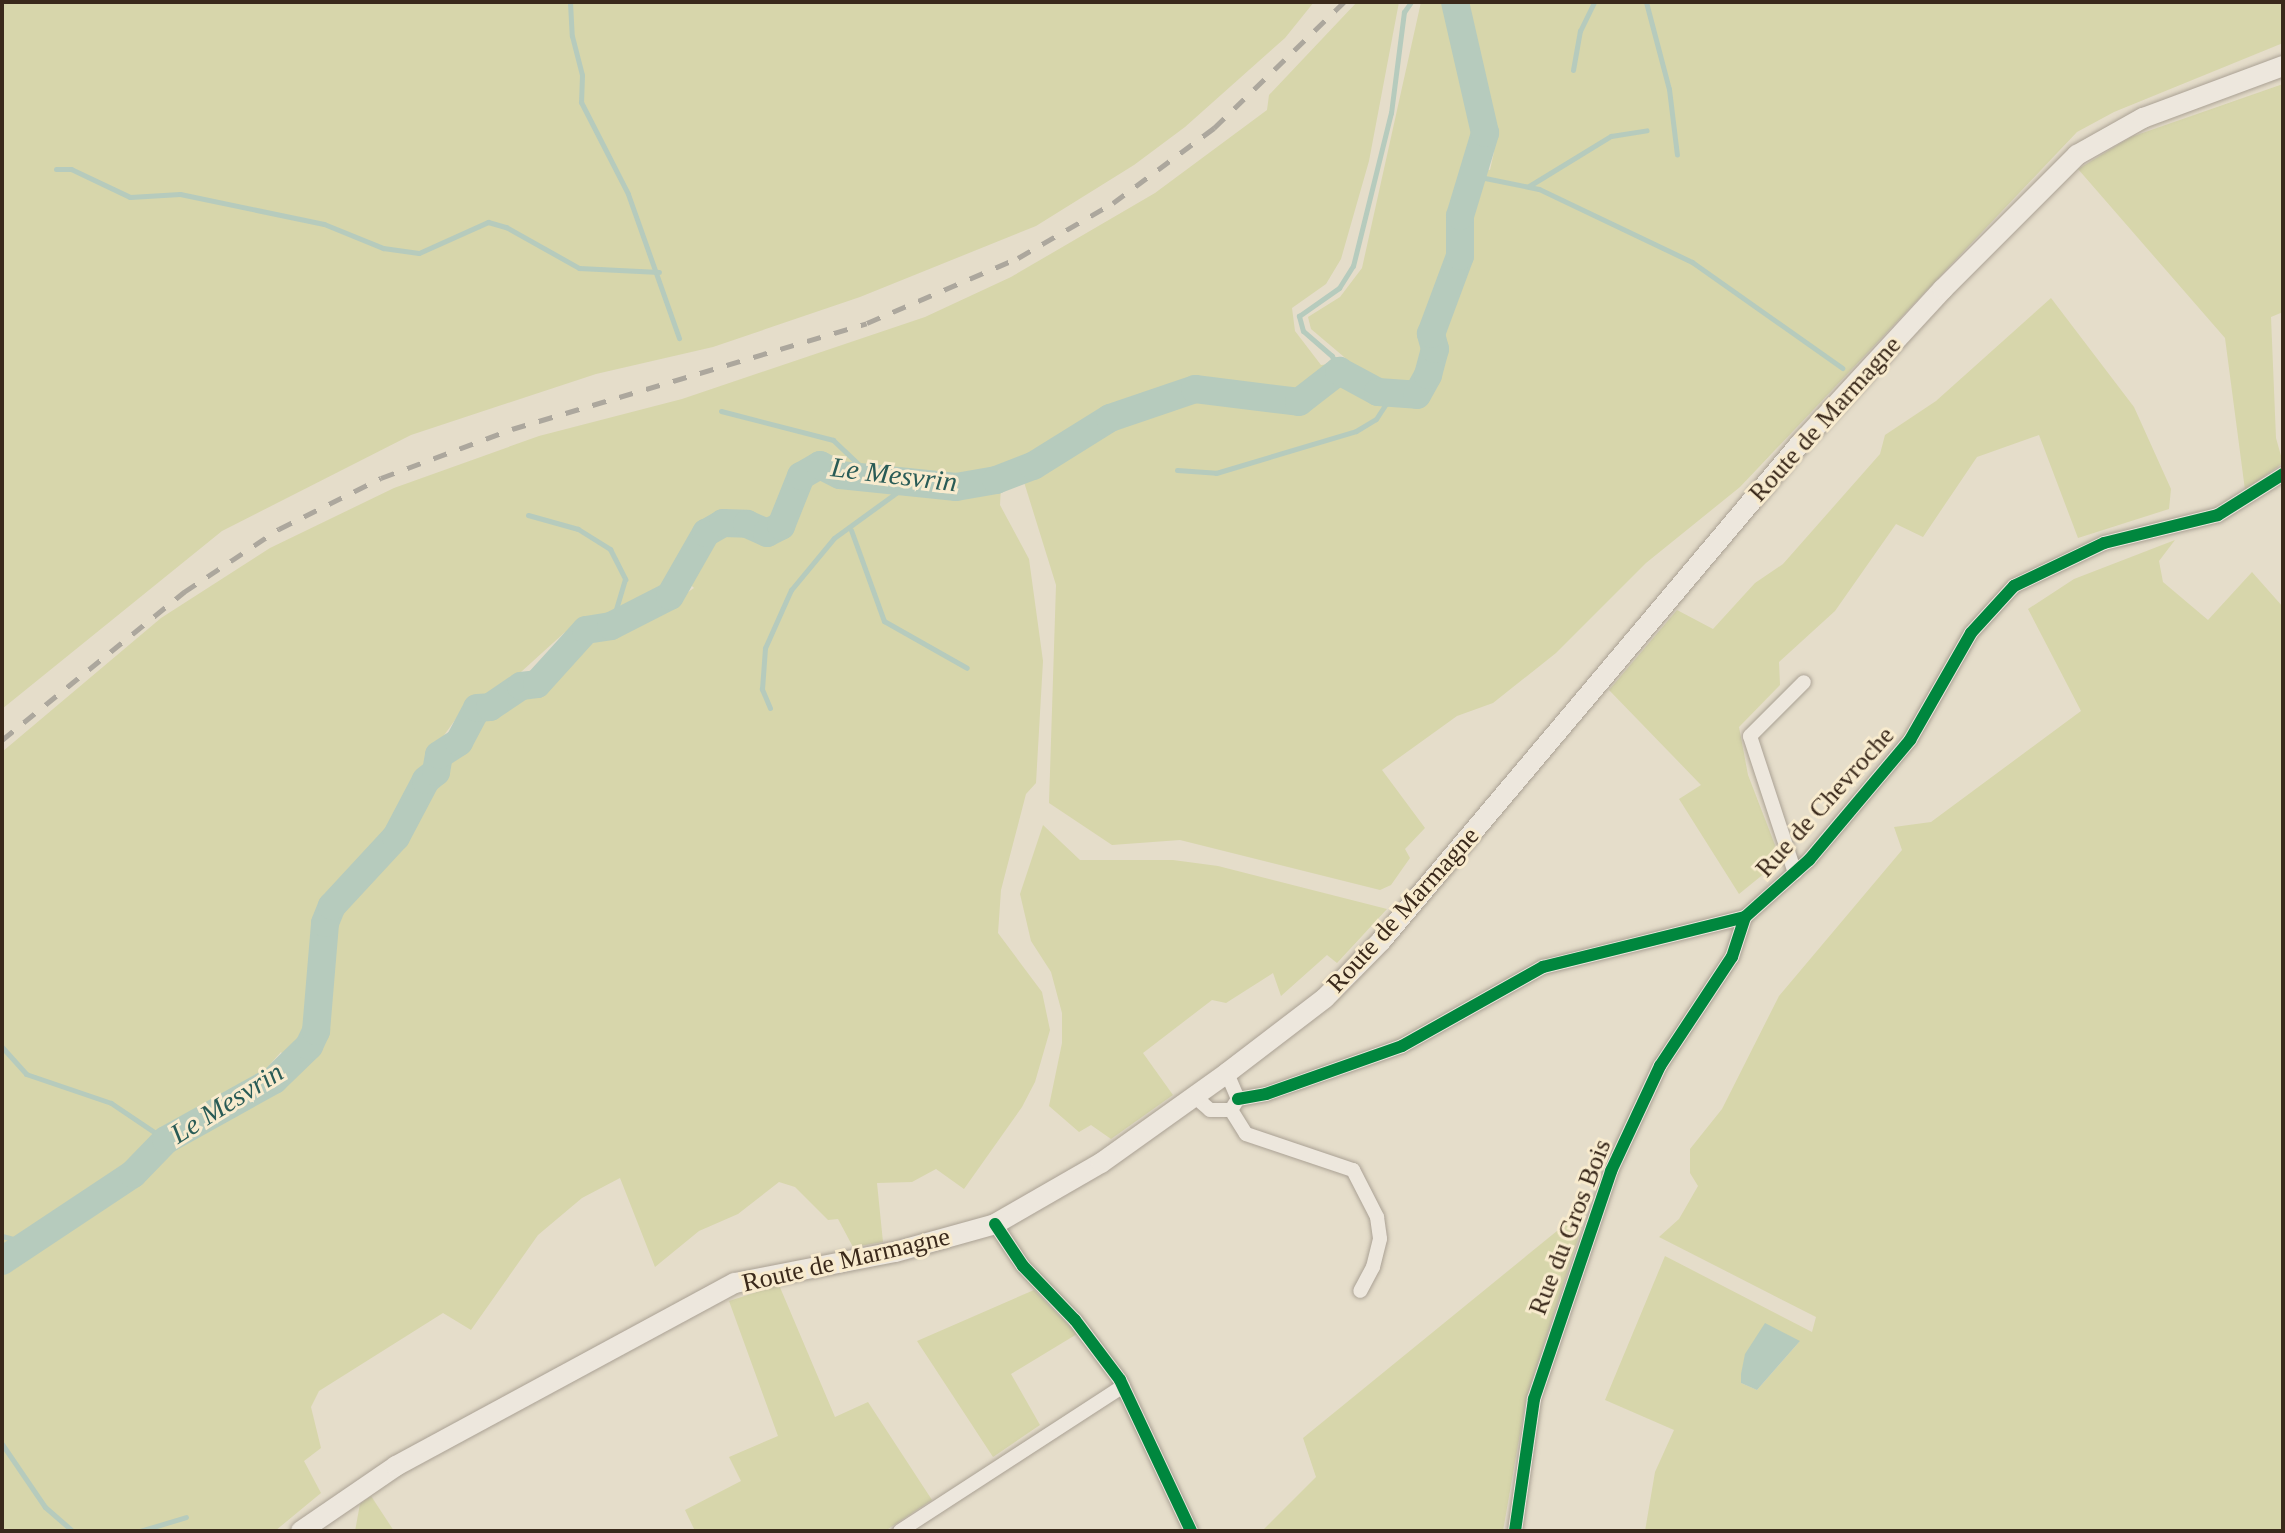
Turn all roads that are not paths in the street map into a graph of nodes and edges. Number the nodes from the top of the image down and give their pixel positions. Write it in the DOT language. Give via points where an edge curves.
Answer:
graph roads {
  1 [pos="2283,66"];
  2 [pos="2283,474"];
  3 [pos="1804,682"];
  4 [pos="1795,873"];
  5 [pos="1745,917"];
  6 [pos="1227,1073"];
  7 [pos="1194,1096"];
  8 [pos="1235,1104"];
  9 [pos="995,1224"];
  10 [pos="1360,1291"];
  11 [pos="1123,1386"];
  12 [pos="301,1531"];
  13 [pos="900,1531"];
  14 [pos="1191,1531"];
  15 [pos="1515,1531"];
  1 -- 6 [label="main road, Route de Marmagne" via="2143,118 2077,155 1943,289 1799,445 1381,941 1325,998"];
  2 -- 4 [label="street, Rue de Chevroche" via="2218,515 2104,543 2014,586 1971,633 1910,740"];
  3 -- 4 [label="street" via="1750,736"];
  4 -- 5 [label="street, Rue de Chevroche"];
  5 -- 8 [label="street, Rue de Chevroche" via="1543,967 1402,1046"];
  5 -- 15 [label="street, Rue du Gros Bois" via="1732,957 1660,1066 1611,1171 1534,1399"];
  6 -- 7 [label="main road, Route de Marmagne"];
  6 -- 8 [label="street"];
  7 -- 8 [label="street" via="1210,1110"];
  7 -- 9 [label="main road, Route de Marmagne" via="1101,1163"];
  8 -- 10 [label="street" via="1246,1134 1353,1170 1377,1217 1380,1239"];
  9 -- 11 [label="street"];
  9 -- 12 [label="main road, Route de Marmagne" via="895,1252 735,1283 396,1466"];
  11 -- 13 [label="street"];
  11 -- 14 [label="street"];
}
